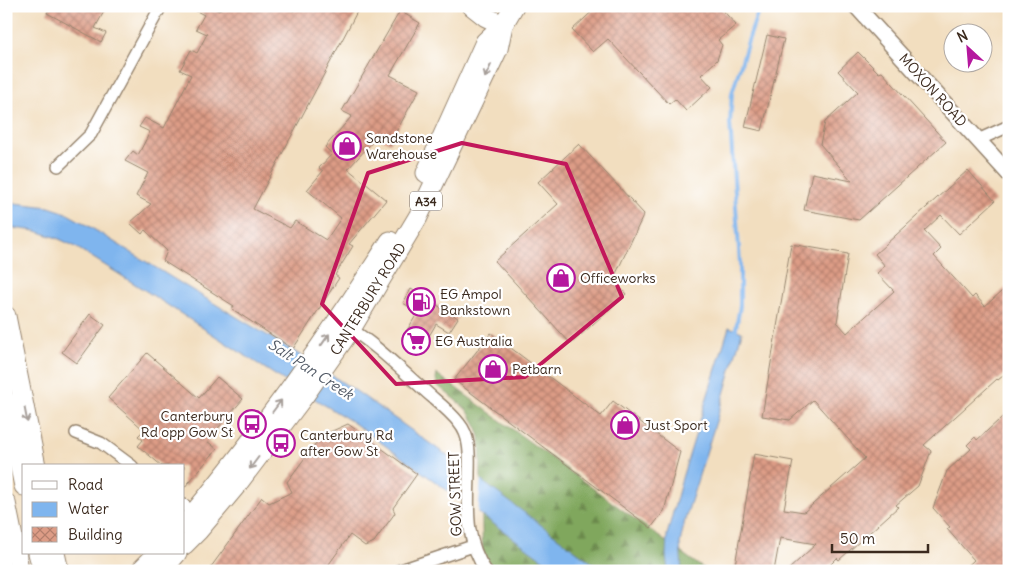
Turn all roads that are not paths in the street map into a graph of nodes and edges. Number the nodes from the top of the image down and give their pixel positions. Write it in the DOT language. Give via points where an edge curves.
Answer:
graph roads {
  1 [pos="160,6"];
  2 [pos="472,6"];
  3 [pos="514,6"];
  4 [pos="856,6"];
  5 [pos="503,24"];
  6 [pos="1009,126"];
  7 [pos="978,140"];
  8 [pos="58,166"];
  9 [pos="1009,174"];
  10 [pos="6,316"];
  11 [pos="344,325"];
  12 [pos="297,392"];
  13 [pos="6,402"];
  14 [pos="76,433"];
  15 [pos="36,464"];
  16 [pos="129,464"];
  17 [pos="22,477"];
  18 [pos="6,503"];
  19 [pos="187,514"];
  20 [pos="185,544"];
  21 [pos="473,546"];
  22 [pos="38,554"];
  23 [pos="55,554"];
  24 [pos="157,554"];
  25 [pos="176,554"];
  26 [pos="181,554"];
  27 [pos="19,571"];
  28 [pos="43,571"];
  29 [pos="59,571"];
  30 [pos="140,571"];
  31 [pos="162,571"];
  32 [pos="177,571"];
  33 [pos="398,571"];
  34 [pos="486,571"];
  1 -- 8 [label="street" via="91,134"];
  2 -- 5 [label="highway"];
  3 -- 5 [label="highway, CANTERBURY ROAD / A34"];
  4 -- 7 [label="main road, MOXON ROAD"];
  5 -- 11 [label="highway, CANTERBURY ROAD / A34" via="498,50 418,218"];
  6 -- 7 [label="street"];
  7 -- 9 [label="main road, MOXON ROAD"];
  10 -- 15 [label="highway, one-way"];
  11 -- 12 [label="highway, CANTERBURY ROAD / A34"];
  11 -- 21 [label="street, GOW STREET" via="454,418 467,436 468,512"];
  19 -- 12 [label="highway, CANTERBURY ROAD / A34, one-way"];
  12 -- 20 [label="highway, CANTERBURY ROAD / A34, one-way" via="236,486"];
  13 -- 17 [label="highway"];
  14 -- 16 [label="street" via="101,443"];
  18 -- 27 [label="highway"];
  21 -- 33 [label="street"];
  21 -- 34 [label="street, GOW STREET"];
  22 -- 28 [label="highway"];
  23 -- 29 [label="highway"];
  24 -- 30 [label="highway"];
  25 -- 31 [label="highway"];
  26 -- 32 [label="highway"];
}
